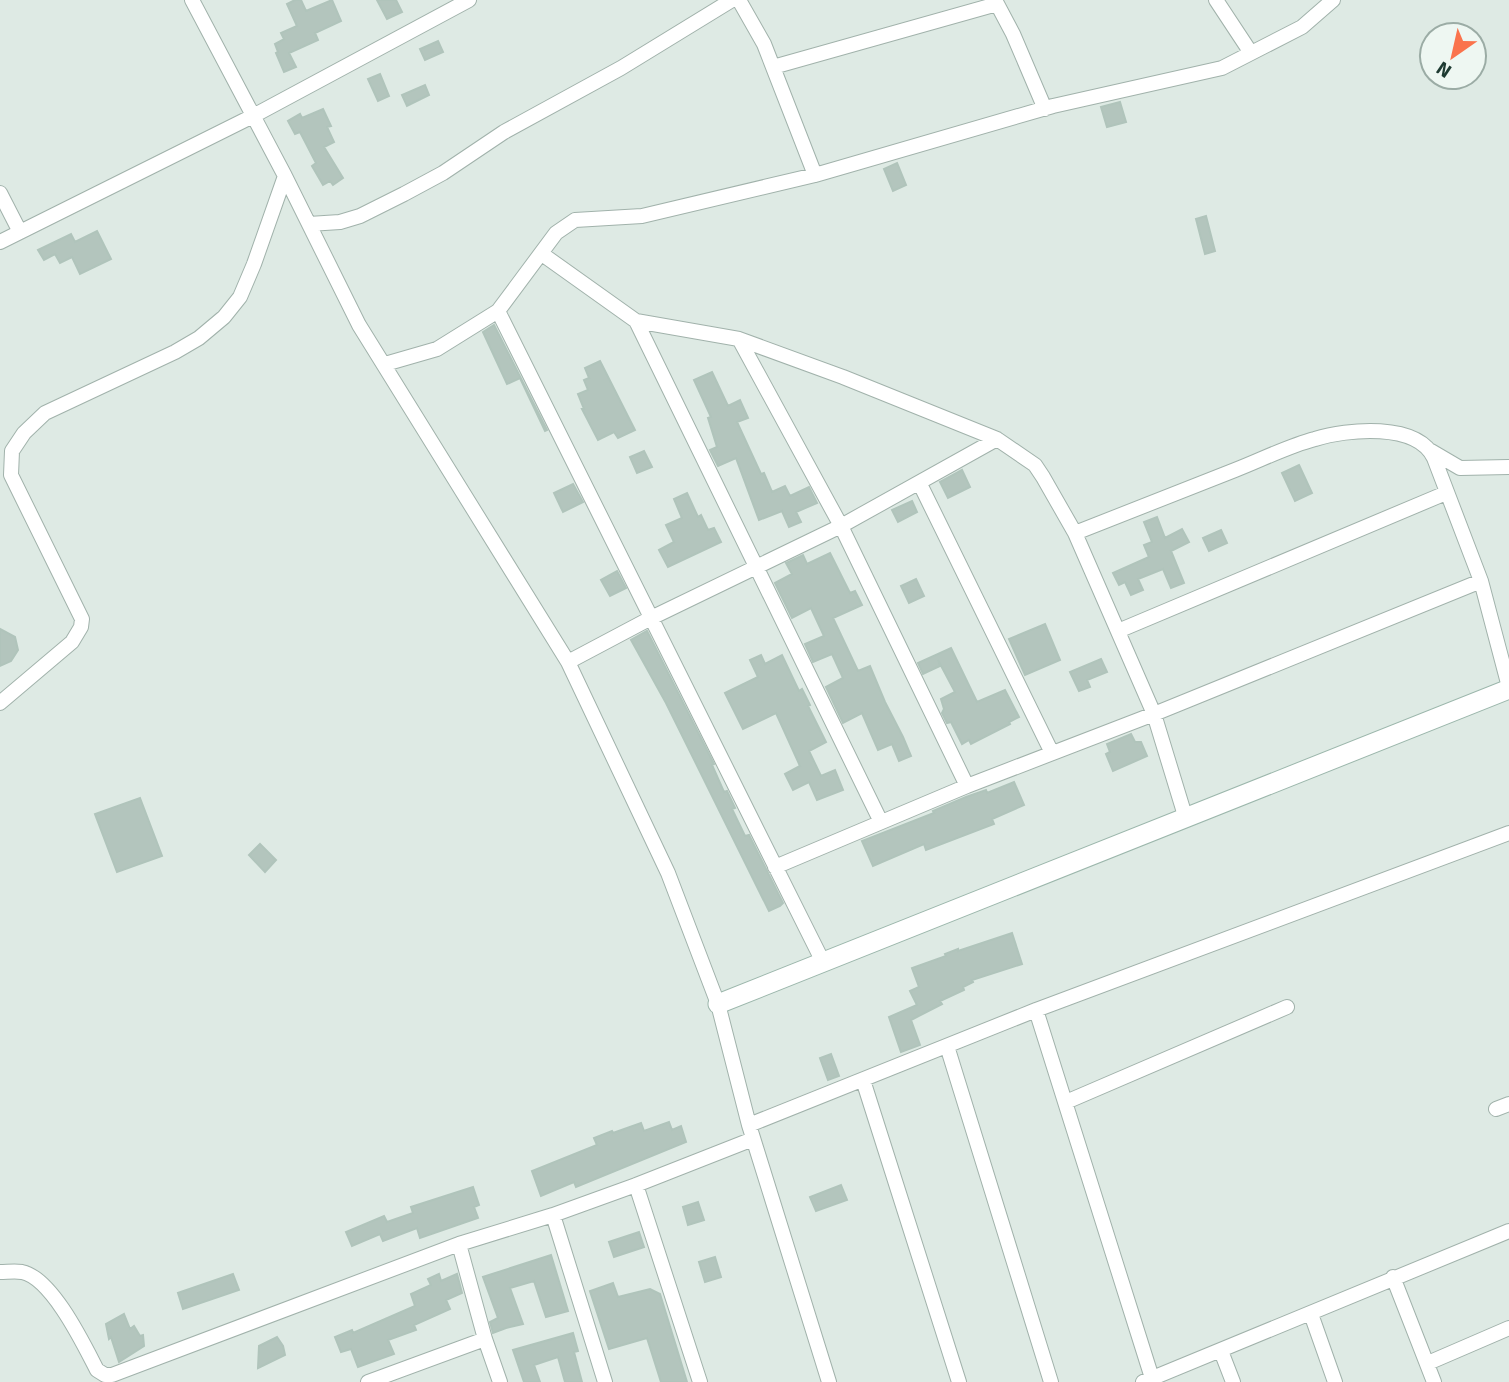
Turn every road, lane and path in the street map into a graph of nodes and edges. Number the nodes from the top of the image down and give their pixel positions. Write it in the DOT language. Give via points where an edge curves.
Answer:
graph roads {
  1 [pos="192,0"];
  2 [pos="469,0"];
  3 [pos="732,0"];
  4 [pos="739,0"];
  5 [pos="1216,0"];
  6 [pos="1333,0"];
  7 [pos="996,2"];
  8 [pos="1251,54"];
  9 [pos="772,67"];
  10 [pos="1045,109"];
  11 [pos="253,116"];
  12 [pos="815,174"];
  13 [pos="285,176"];
  14 [pos="0,193"];
  15 [pos="309,224"];
  16 [pos="20,232"];
  17 [pos="0,242"];
  18 [pos="542,254"];
  19 [pos="498,311"];
  20 [pos="636,321"];
  21 [pos="738,339"];
  22 [pos="385,364"];
  23 [pos="997,439"];
  24 [pos="1431,452"];
  25 [pos="1509,467"];
  26 [pos="920,484"];
  27 [pos="1446,493"];
  28 [pos="841,526"];
  29 [pos="1074,533"];
  30 [pos="755,566"];
  31 [pos="1481,581"];
  32 [pos="650,618"];
  33 [pos="1118,631"];
  34 [pos="568,662"];
  35 [pos="1509,688"];
  36 [pos="0,703"];
  37 [pos="1154,714"];
  38 [pos="1052,753"];
  39 [pos="967,786"];
  40 [pos="1186,819"];
  41 [pos="881,822"];
  42 [pos="1509,833"];
  43 [pos="775,867"];
  44 [pos="823,962"];
  45 [pos="718,1004"];
  46 [pos="1287,1007"];
  47 [pos="1036,1010"];
  48 [pos="947,1046"];
  49 [pos="863,1080"];
  50 [pos="1066,1102"];
  51 [pos="751,1132"];
  52 [pos="636,1185"];
  53 [pos="552,1214"];
  54 [pos="1509,1231"];
  55 [pos="459,1244"];
  56 [pos="0,1272"];
  57 [pos="1393,1278"];
  58 [pos="1311,1314"];
  59 [pos="1509,1328"];
  60 [pos="485,1339"];
  61 [pos="1221,1351"];
  62 [pos="1428,1363"];
  63 [pos="1148,1380"];
  64 [pos="369,1382"];
  65 [pos="500,1382"];
  66 [pos="605,1382"];
  67 [pos="700,1382"];
  68 [pos="829,1382"];
  69 [pos="959,1382"];
  70 [pos="1051,1382"];
  71 [pos="1233,1382"];
  72 [pos="1335,1382"];
  73 [pos="1434,1382"];
  1 -- 11 [label="street"];
  2 -- 11 [label="street"];
  3 -- 15 [label="street" via="414,189 360,216"];
  4 -- 9 [label="street"];
  5 -- 8 [label="street"];
  6 -- 8 [label="street" via="1302,27"];
  7 -- 9 [label="street"];
  7 -- 10 [label="street"];
  8 -- 10 [label="street" via="1222,68"];
  9 -- 12 [label="street"];
  10 -- 12 [label="street"];
  11 -- 13 [label="street"];
  11 -- 16 [label="street"];
  12 -- 18 [label="street" via="642,216 575,220 556,233"];
  13 -- 15 [label="street"];
  13 -- 36 [label="street" via="254,264 240,296 224,317 175,352 45,412 12,451 11,475 82,619 72,642"];
  14 -- 16 [label="street"];
  15 -- 22 [label="street" via="359,325"];
  16 -- 17 [label="street"];
  18 -- 19 [label="street"];
  18 -- 20 [label="street"];
  19 -- 22 [label="street" via="437,349"];
  19 -- 32 [label="street"];
  20 -- 21 [label="street"];
  20 -- 30 [label="street"];
  21 -- 23 [label="street"];
  21 -- 28 [label="street"];
  22 -- 34 [label="street"];
  23 -- 26 [label="street"];
  23 -- 29 [label="street" via="1035,465"];
  24 -- 25 [label="street" via="1460,468"];
  24 -- 27 [label="street"];
  24 -- 29 [label="street" via="1410,436 1362,430 1315,438"];
  26 -- 28 [label="street"];
  26 -- 38 [label="street"];
  27 -- 31 [label="street"];
  27 -- 33 [label="street"];
  28 -- 30 [label="street"];
  28 -- 39 [label="street"];
  29 -- 33 [label="street"];
  30 -- 32 [label="street"];
  30 -- 41 [label="street"];
  31 -- 35 [label="street"];
  31 -- 37 [label="street"];
  32 -- 34 [label="street"];
  32 -- 43 [label="street"];
  33 -- 37 [label="street"];
  34 -- 45 [label="street" via="668,873"];
  35 -- 40 [label="street"];
  37 -- 38 [label="street"];
  37 -- 40 [label="street"];
  38 -- 39 [label="street"];
  39 -- 41 [label="street"];
  40 -- 44 [label="street"];
  41 -- 43 [label="street"];
  42 -- 47 [label="street"];
  43 -- 44 [label="street"];
  44 -- 45 [label="street"];
  45 -- 51 [label="street"];
  46 -- 50 [label="street"];
  47 -- 48 [label="street"];
  47 -- 50 [label="street"];
  48 -- 49 [label="street"];
  48 -- 70 [label="street"];
  49 -- 51 [label="street"];
  49 -- 69 [label="street"];
  50 -- 63 [label="street"];
  51 -- 52 [label="street"];
  51 -- 68 [label="street"];
  52 -- 53 [label="street"];
  52 -- 67 [label="street"];
  53 -- 55 [label="street"];
  53 -- 66 [label="street"];
  54 -- 57 [label="street"];
  55 -- 56 [label="street" via="112,1375 97,1370 70,1317 41,1284 21,1272"];
  55 -- 60 [label="street"];
  57 -- 58 [label="street"];
  57 -- 62 [label="street"];
  58 -- 61 [label="street"];
  58 -- 72 [label="street"];
  59 -- 62 [label="street"];
  60 -- 64 [label="street"];
  60 -- 65 [label="street"];
  61 -- 63 [label="street"];
  61 -- 71 [label="street"];
  62 -- 73 [label="street"];
}
